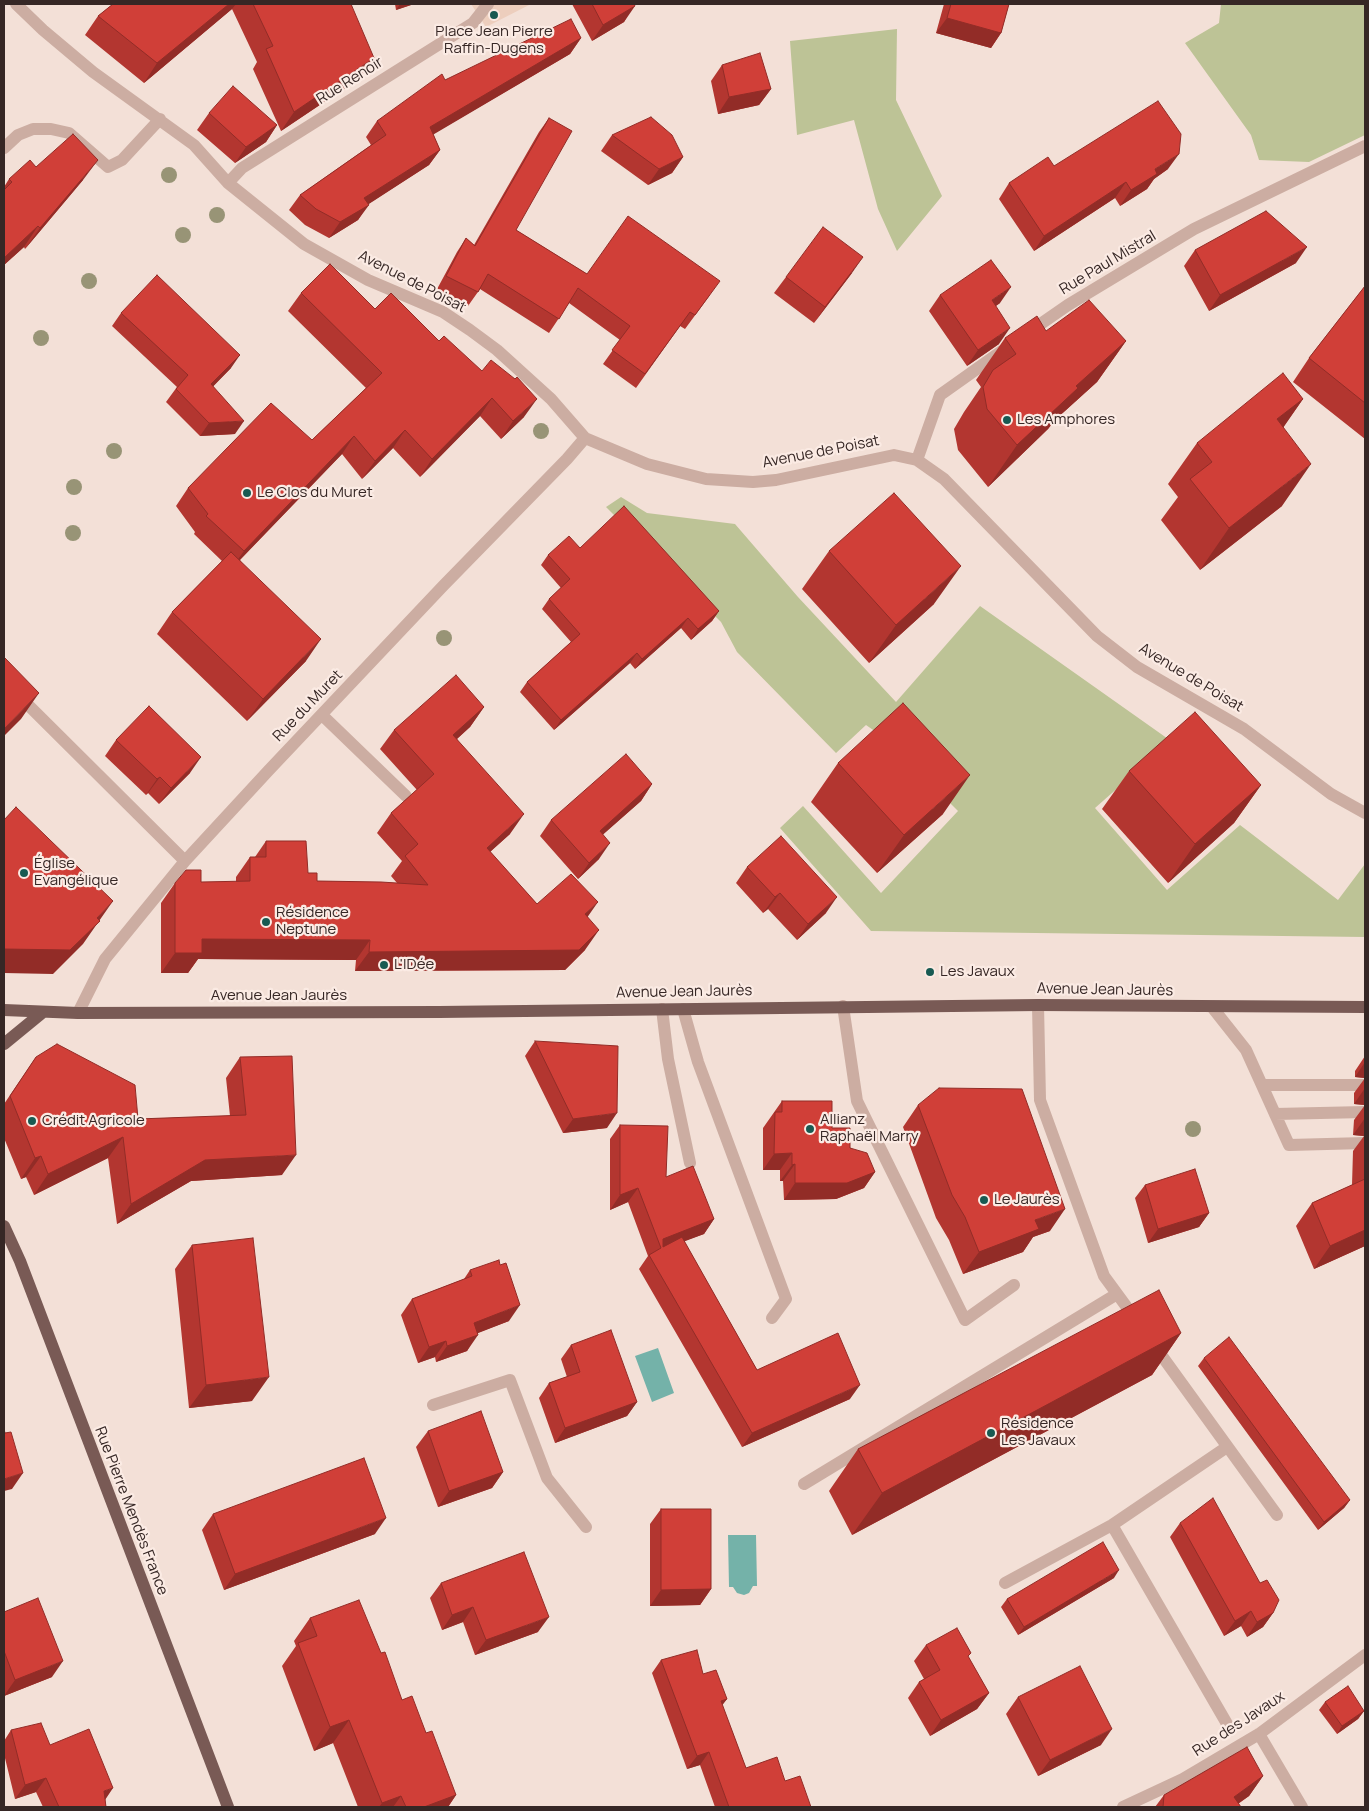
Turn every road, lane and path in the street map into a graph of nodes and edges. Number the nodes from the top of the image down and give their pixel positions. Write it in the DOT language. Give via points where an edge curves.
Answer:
graph roads {
  1 [pos="16,4"];
  2 [pos="488,4"];
  3 [pos="160,119"];
  4 [pos="1365,146"];
  5 [pos="4,148"];
  6 [pos="228,183"];
  7 [pos="585,438"];
  8 [pos="917,460"];
  9 [pos="4,681"];
  10 [pos="322,715"];
  11 [pos="406,796"];
  12 [pos="1365,813"];
  13 [pos="185,861"];
  14 [pos="1038,1005"];
  15 [pos="843,1006"];
  16 [pos="1212,1007"];
  17 [pos="1365,1007"];
  18 [pos="683,1008"];
  19 [pos="662,1009"];
  20 [pos="4,1010"];
  21 [pos="43,1012"];
  22 [pos="78,1013"];
  23 [pos="4,1044"];
  24 [pos="1365,1084"];
  25 [pos="1262,1085"];
  26 [pos="1365,1112"];
  27 [pos="1275,1114"];
  28 [pos="1365,1143"];
  29 [pos="690,1163"];
  30 [pos="4,1226"];
  31 [pos="1014,1285"];
  32 [pos="1118,1294"];
  33 [pos="772,1318"];
  34 [pos="433,1405"];
  35 [pos="1228,1447"];
  36 [pos="804,1484"];
  37 [pos="1277,1515"];
  38 [pos="1112,1525"];
  39 [pos="586,1527"];
  40 [pos="1005,1583"];
  41 [pos="1365,1655"];
  42 [pos="1230,1729"];
  43 [pos="1259,1734"];
  44 [pos="228,1807"];
  45 [pos="1123,1807"];
  46 [pos="1302,1807"];
  1 -- 3 [label="street, Avenue de Poisat" via="93,72"];
  2 -- 6 [label="street, Rue Renoir" via="473,23 242,168"];
  3 -- 5 [label="street" via="122,160 108,167 69,133 51,129 33,129 18,135"];
  3 -- 6 [label="street, Avenue de Poisat" via="194,146"];
  4 -- 8 [label="street, Rue Paul Mistral" via="1194,230 1068,305 940,395"];
  6 -- 7 [label="street, Avenue de Poisat" via="304,244 368,280 443,312 476,335 551,399"];
  7 -- 8 [label="street, Avenue de Poisat" via="647,464 706,479 776,480 894,454"];
  7 -- 10 [label="street, Rue du Muret"];
  8 -- 12 [label="street, Avenue de Poisat" via="944,479 1097,636 1137,668 1244,729 1331,794"];
  9 -- 13 [label="street"];
  10 -- 11 [label="street"];
  10 -- 13 [label="street, Rue du Muret"];
  13 -- 22 [label="street, Rue du Muret" via="105,958"];
  14 -- 15 [label="main road, Avenue Jean Jaurès"];
  14 -- 16 [label="main road, Avenue Jean Jaurès"];
  14 -- 32 [label="street" via="1040,1100 1104,1276"];
  15 -- 18 [label="main road, Avenue Jean Jaurès"];
  15 -- 31 [label="street" via="857,1101 965,1320"];
  16 -- 17 [label="main road, Avenue Jean Jaurès"];
  16 -- 25 [label="street" via="1246,1050"];
  18 -- 19 [label="main road, Avenue Jean Jaurès"];
  18 -- 33 [label="street" via="698,1062 786,1299"];
  19 -- 22 [label="main road, Avenue Jean Jaurès"];
  19 -- 29 [label="street" via="668,1059"];
  20 -- 21 [label="main road, Avenue Jean Jaurès"];
  21 -- 22 [label="main road, Avenue Jean Jaurès"];
  21 -- 23 [label="main road"];
  24 -- 25 [label="street"];
  25 -- 27 [label="street"];
  26 -- 27 [label="street"];
  27 -- 28 [label="street" via="1289,1145"];
  30 -- 44 [label="main road, Rue Pierre Mendès France"];
  32 -- 35 [label="street"];
  32 -- 36 [label="street"];
  34 -- 39 [label="street" via="510,1380 546,1478"];
  35 -- 37 [label="street"];
  35 -- 38 [label="street"];
  38 -- 40 [label="street"];
  38 -- 42 [label="street"];
  41 -- 43 [label="street, Rue des Javaux"];
  43 -- 45 [label="street, Rue des Javaux" via="1184,1779"];
  43 -- 46 [label="street"];
}
